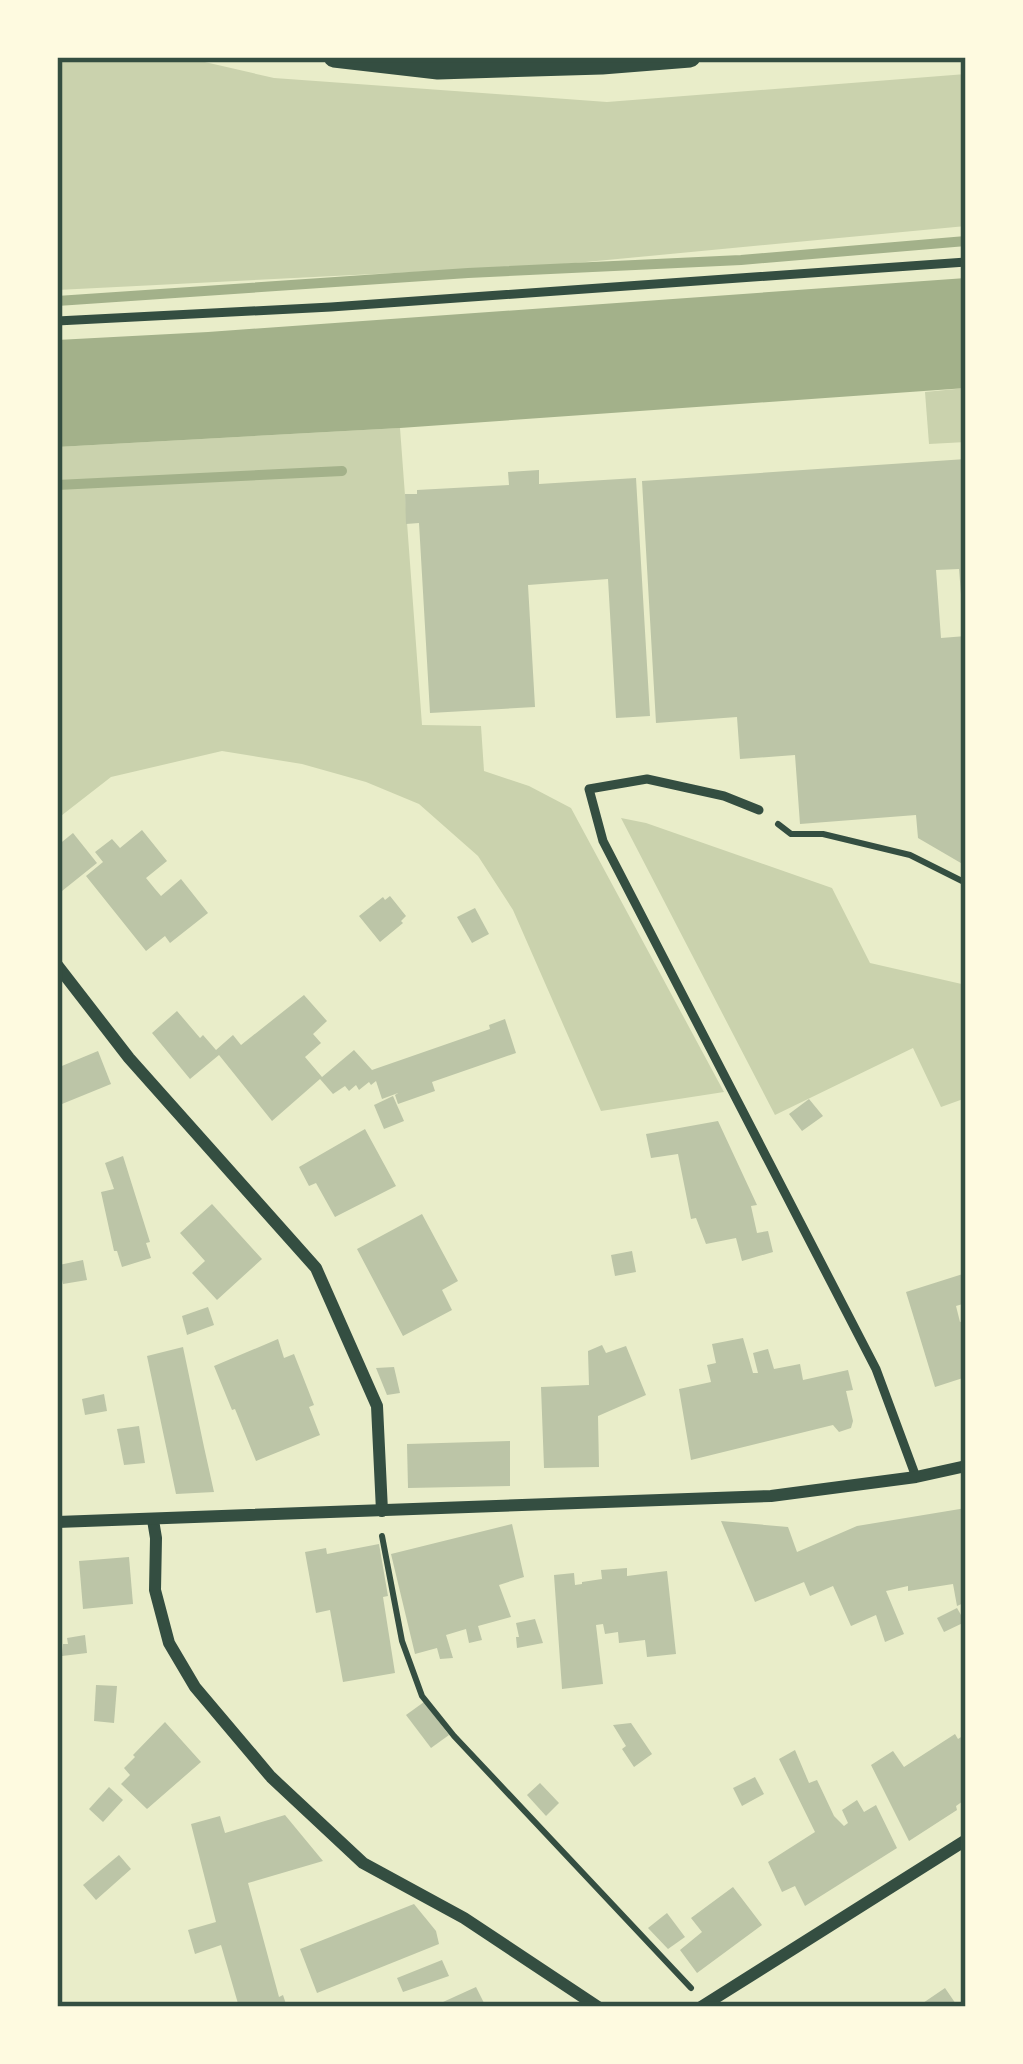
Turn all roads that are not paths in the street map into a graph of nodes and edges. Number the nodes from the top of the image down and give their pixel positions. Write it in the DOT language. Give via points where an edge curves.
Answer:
graph roads {
  1 [pos="334,57"];
  2 [pos="690,57"];
  3 [pos="966,262"];
  4 [pos="57,321"];
  5 [pos="759,810"];
  6 [pos="57,965"];
  7 [pos="966,1466"];
  8 [pos="916,1477"];
  9 [pos="378,1511"];
  10 [pos="153,1520"];
  11 [pos="57,1522"];
  12 [pos="966,1840"];
  13 [pos="703,2005"];
  14 [pos="598,2007"];
  1 -- 2 [label="street" via="437,69"];
  3 -- 4 [label="lane"];
  5 -- 8 [label="lane" via="646,779 589,789 602,841 876,1369"];
  6 -- 9 [label="street" via="316,1268 377,1406"];
  7 -- 8 [label="street"];
  8 -- 9 [label="street" via="771,1496"];
  9 -- 10 [label="street"];
  10 -- 11 [label="street"];
  10 -- 14 [label="street" via="155,1590 169,1643 194,1687 271,1777 363,1863"];
  12 -- 13 [label="street"];
}
